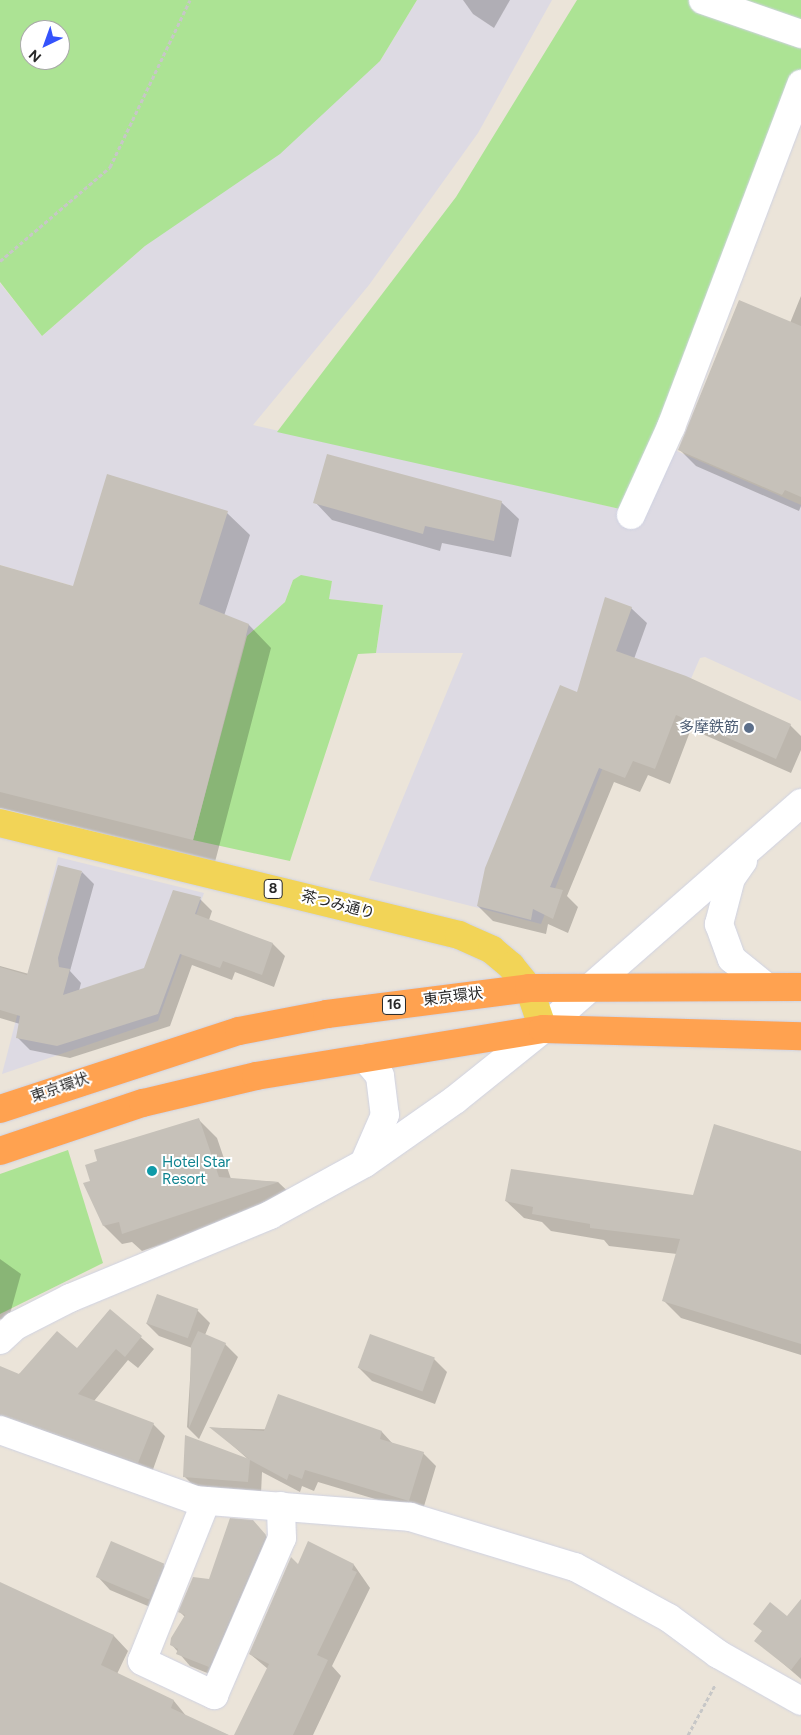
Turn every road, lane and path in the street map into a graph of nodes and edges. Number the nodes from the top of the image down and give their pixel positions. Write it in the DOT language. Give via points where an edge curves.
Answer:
graph roads {
  1 [pos="190,0"];
  2 [pos="704,0"];
  3 [pos="801,34"];
  4 [pos="801,84"];
  5 [pos="0,261"];
  6 [pos="631,515"];
  7 [pos="801,803"];
  8 [pos="0,823"];
  9 [pos="757,842"];
  10 [pos="764,985"];
  11 [pos="801,987"];
  12 [pos="529,988"];
  13 [pos="586,988"];
  14 [pos="543,1029"];
  15 [pos="801,1036"];
  16 [pos="365,1058"];
  17 [pos="0,1109"];
  18 [pos="0,1150"];
  19 [pos="365,1163"];
  20 [pos="0,1340"];
  21 [pos="0,1430"];
  22 [pos="206,1501"];
  23 [pos="281,1506"];
  24 [pos="721,1675"];
  25 [pos="801,1701"];
  26 [pos="688,1735"];
  1 -- 5 [label="path" via="110,167"];
  2 -- 3 [label="street"];
  4 -- 6 [label="street" via="674,418"];
  7 -- 9 [label="street"];
  8 -- 12 [label="main road, 茶つみ通り / 8" via="460,935 492,950"];
  9 -- 10 [label="street" via="731,878 719,924 732,958"];
  9 -- 13 [label="street"];
  10 -- 11 [label="highway, 東京環状 / 16"];
  10 -- 13 [label="highway, 東京環状 / 16"];
  12 -- 13 [label="highway, 東京環状 / 16"];
  12 -- 14 [label="main road, 茶つみ通り / 8"];
  12 -- 17 [label="highway, 東京環状 / 16" via="326,1014 239,1031"];
  13 -- 14 [label="street"];
  14 -- 15 [label="highway"];
  14 -- 16 [label="highway"];
  14 -- 19 [label="street" via="456,1099"];
  16 -- 18 [label="highway" via="256,1076 143,1103"];
  16 -- 19 [label="street" via="380,1076 385,1115"];
  19 -- 20 [label="street" via="270,1214 70,1298 15,1326"];
  21 -- 22 [label="street"];
  22 -- 23 [label="street"];
  22 -- 23 [label="street" via="142,1661 214,1695 282,1538"];
  23 -- 25 [label="street" via="410,1517 575,1566 669,1618 718,1654"];
  24 -- 26 [label="path"];
}
